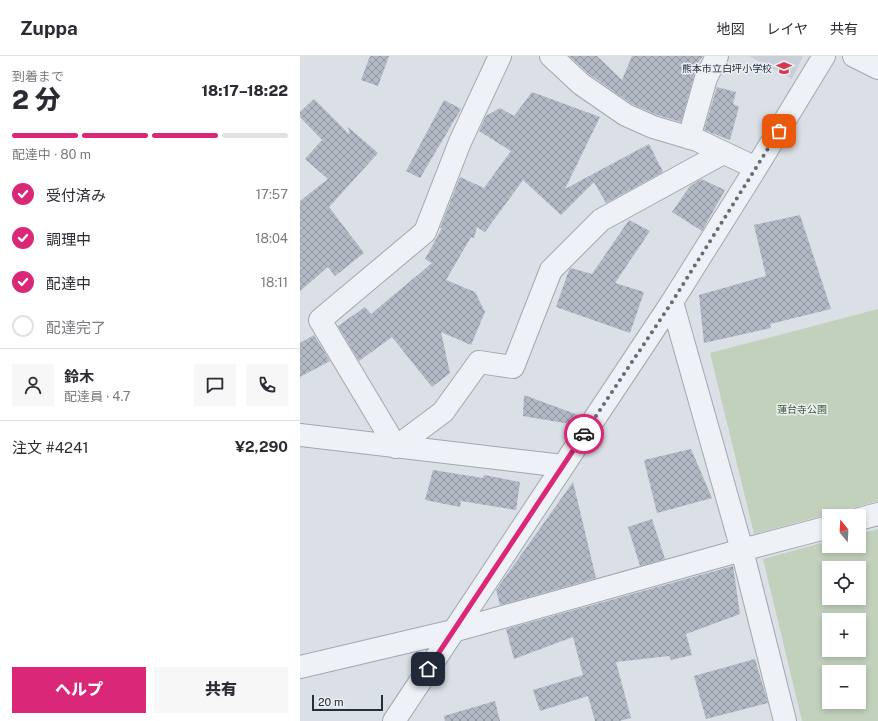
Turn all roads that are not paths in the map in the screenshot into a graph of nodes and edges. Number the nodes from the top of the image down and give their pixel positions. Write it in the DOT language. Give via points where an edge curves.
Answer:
graph roads {
  1 [pos="500,56"];
  2 [pos="551,56"];
  3 [pos="718,56"];
  4 [pos="824,56"];
  5 [pos="854,56"];
  6 [pos="878,68"];
  7 [pos="689,138"];
  8 [pos="723,153"];
  9 [pos="756,168"];
  10 [pos="672,302"];
  11 [pos="300,435"];
  12 [pos="396,447"];
  13 [pos="563,466"];
  14 [pos="878,514"];
  15 [pos="866,517"];
  16 [pos="822,529"];
  17 [pos="742,550"];
  18 [pos="453,631"];
  19 [pos="300,667"];
  20 [pos="394,721"];
  21 [pos="785,721"];
  1 -- 12 [label="street" via="460,142 425,232 320,320"];
  2 -- 7 [label="street" via="581,84 626,115 653,127"];
  3 -- 7 [label="street" via="706,78"];
  4 -- 9 [label="street"];
  5 -- 6 [label="street"];
  7 -- 8 [label="street"];
  8 -- 9 [label="street"];
  8 -- 12 [label="street" via="601,220 551,270 513,367 479,362 443,412"];
  9 -- 10 [label="street"];
  10 -- 13 [label="street"];
  10 -- 17 [label="street"];
  11 -- 12 [label="street"];
  12 -- 13 [label="street"];
  13 -- 18 [label="street"];
  14 -- 15 [label="street"];
  16 -- 17 [label="street"];
  17 -- 18 [label="street"];
  17 -- 21 [label="street"];
  18 -- 19 [label="street"];
  18 -- 20 [label="street"];
}
